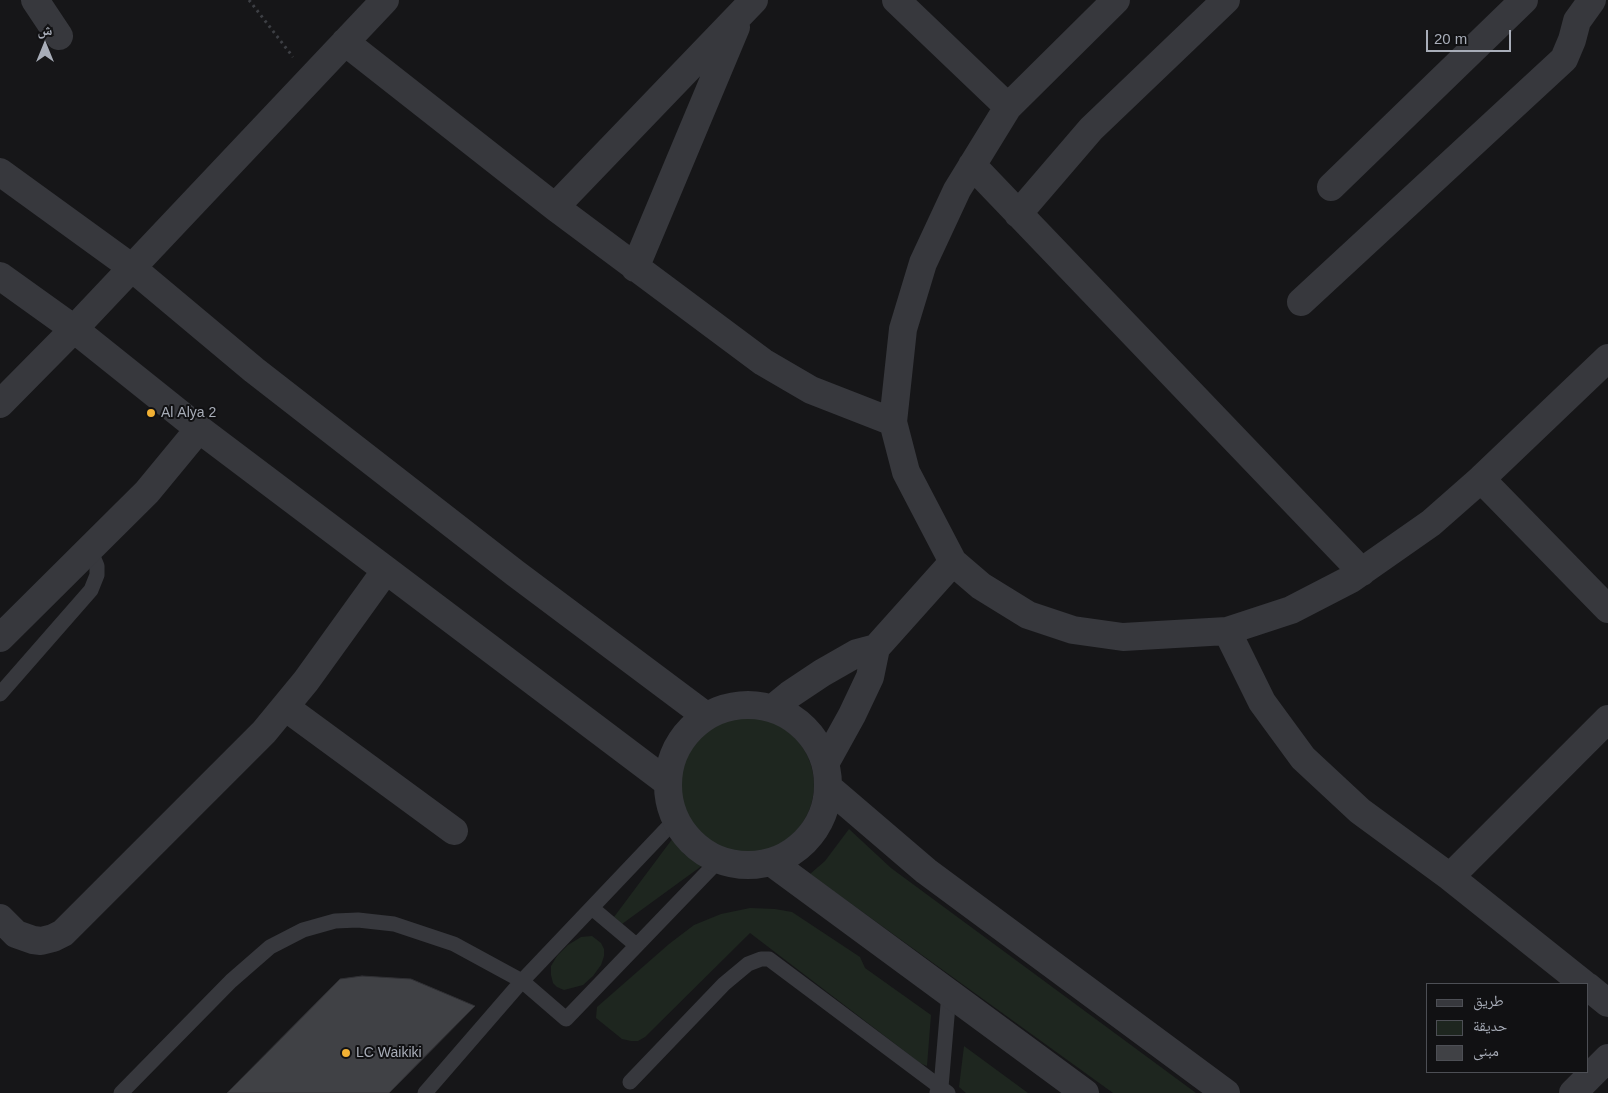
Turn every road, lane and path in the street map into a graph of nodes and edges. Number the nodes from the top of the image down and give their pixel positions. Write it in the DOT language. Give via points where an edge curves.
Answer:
graph roads {
  1 [pos="35,0"];
  2 [pos="249,0"];
  3 [pos="385,0"];
  4 [pos="896,0"];
  5 [pos="1116,0"];
  6 [pos="1226,0"];
  7 [pos="1524,0"];
  8 [pos="1592,0"];
  9 [pos="748,6"];
  10 [pos="59,36"];
  11 [pos="345,42"];
  12 [pos="309,80"];
  13 [pos="1008,107"];
  14 [pos="972,165"];
  15 [pos="0,172"];
  16 [pos="1330,187"];
  17 [pos="555,207"];
  18 [pos="1018,214"];
  19 [pos="131,267"];
  20 [pos="635,268"];
  21 [pos="0,276"];
  22 [pos="1301,302"];
  23 [pos="74,329"];
  24 [pos="1608,358"];
  25 [pos="0,404"];
  26 [pos="893,422"];
  27 [pos="200,429"];
  28 [pos="1481,479"];
  29 [pos="90,549"];
  30 [pos="953,562"];
  31 [pos="386,570"];
  32 [pos="1362,572"];
  33 [pos="1608,609"];
  34 [pos="1227,631"];
  35 [pos="0,638"];
  36 [pos="876,648"];
  37 [pos="0,694"];
  38 [pos="285,707"];
  39 [pos="774,708"];
  40 [pos="706,716"];
  41 [pos="1608,719"];
  42 [pos="827,775"];
  43 [pos="667,782"];
  44 [pos="675,820"];
  45 [pos="454,831"];
  46 [pos="720,860"];
  47 [pos="771,862"];
  48 [pos="1450,877"];
  49 [pos="592,908"];
  50 [pos="0,918"];
  51 [pos="636,945"];
  52 [pos="522,981"];
  53 [pos="1583,983"];
  54 [pos="1588,987"];
  55 [pos="949,993"];
  56 [pos="1608,1003"];
  57 [pos="1608,1058"];
  58 [pos="630,1082"];
  59 [pos="942,1091"];
  60 [pos="121,1093"];
  61 [pos="425,1093"];
  62 [pos="1085,1093"];
  63 [pos="1226,1093"];
  64 [pos="1573,1093"];
  1 -- 10 [label="street"];
  2 -- 12 [label="path"];
  3 -- 11 [label="street"];
  4 -- 13 [label="street"];
  5 -- 13 [label="street"];
  6 -- 18 [label="street" via="1091,129"];
  7 -- 16 [label="street"];
  8 -- 22 [label="street" via="1577,21 1564,58"];
  9 -- 17 [label="street"];
  9 -- 20 [label="street"];
  11 -- 12 [label="street"];
  11 -- 17 [label="street"];
  12 -- 19 [label="street"];
  13 -- 14 [label="street"];
  14 -- 18 [label="street"];
  14 -- 26 [label="street" via="956,190 920,273 903,329"];
  15 -- 19 [label="street"];
  17 -- 20 [label="street"];
  18 -- 32 [label="street"];
  19 -- 23 [label="street"];
  19 -- 40 [label="street" via="277,388"];
  20 -- 26 [label="street" via="763,362 811,390"];
  21 -- 23 [label="street"];
  23 -- 25 [label="street"];
  23 -- 27 [label="street"];
  24 -- 28 [label="street"];
  26 -- 30 [label="street" via="906,472"];
  27 -- 29 [label="street" via="147,492"];
  27 -- 31 [label="street"];
  28 -- 32 [label="street" via="1431,523"];
  28 -- 33 [label="street"];
  29 -- 35 [label="street"];
  29 -- 37 [label="lane" via="97,566 91,590"];
  30 -- 34 [label="street" via="981,586 1028,615 1073,630 1123,637"];
  30 -- 36 [label="street"];
  31 -- 38 [label="street"];
  31 -- 43 [label="street"];
  32 -- 34 [label="street" via="1291,610"];
  34 -- 48 [label="street" via="1262,702 1303,758 1360,812"];
  36 -- 39 [label="street" via="857,653 822,672"];
  36 -- 42 [label="street" via="870,677"];
  38 -- 45 [label="street"];
  38 -- 50 [label="street" via="240,757 63,933 53,938 33,940 16,934"];
  39 -- 40 [label="street" via="739,704"];
  39 -- 42 [label="street" via="796,720 814,739"];
  40 -- 43 [label="street" via="686,733 672,756"];
  41 -- 48 [label="street"];
  42 -- 47 [label="street" via="821,820 800,846"];
  42 -- 63 [label="street" via="926,871"];
  43 -- 44 [label="street"];
  44 -- 46 [label="street" via="693,844"];
  44 -- 49 [label="lane"];
  46 -- 47 [label="street" via="745,865"];
  46 -- 51 [label="lane"];
  47 -- 55 [label="street"];
  48 -- 53 [label="street"];
  49 -- 51 [label="lane"];
  49 -- 52 [label="lane"];
  51 -- 52 [label="lane" via="566,1019"];
  52 -- 60 [label="lane" via="454,944 394,924 335,921 303,930 270,947 231,981"];
  52 -- 61 [label="lane"];
  54 -- 56 [label="street"];
  55 -- 59 [label="lane"];
  55 -- 62 [label="street"];
  57 -- 64 [label="street"];
  58 -- 59 [label="lane" via="724,984 748,964 769,959"];
}
